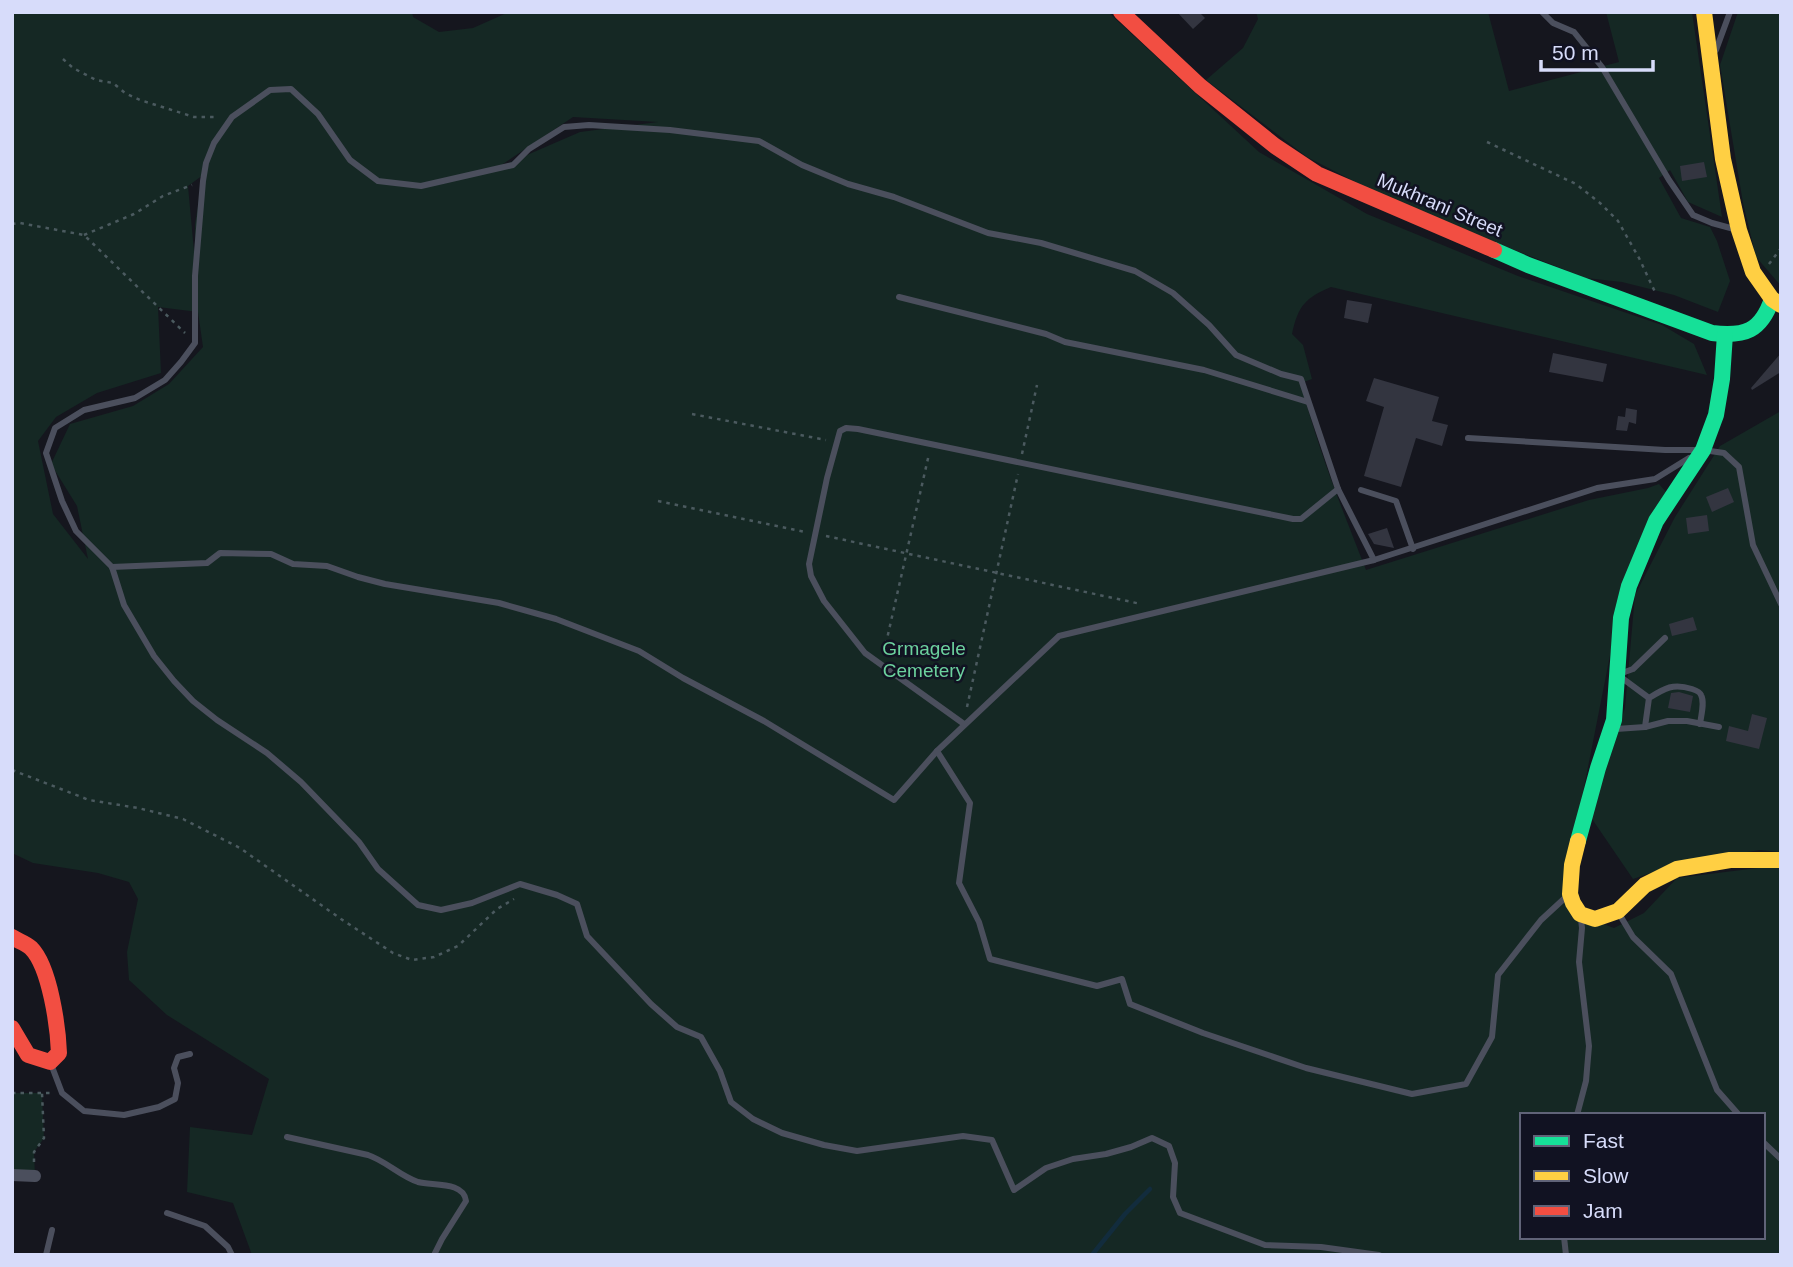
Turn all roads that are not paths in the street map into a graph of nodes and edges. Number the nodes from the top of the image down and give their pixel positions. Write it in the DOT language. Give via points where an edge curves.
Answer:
graph roads {
  1 [pos="1121,12"];
  2 [pos="1542,12"];
  3 [pos="1704,12"];
  4 [pos="1730,12"];
  5 [pos="1711,65"];
  6 [pos="1740,230"];
  7 [pos="898,298"];
  8 [pos="1777,302"];
  9 [pos="1725,334"];
  10 [pos="1308,402"];
  11 [pos="1468,438"];
  12 [pos="1703,450"];
  13 [pos="1338,489"];
  14 [pos="1361,490"];
  15 [pos="1413,549"];
  16 [pos="1374,560"];
  17 [pos="112,567"];
  18 [pos="1781,604"];
  19 [pos="1665,638"];
  20 [pos="1617,675"];
  21 [pos="1649,698"];
  22 [pos="964,724"];
  23 [pos="1700,724"];
  24 [pos="1645,727"];
  25 [pos="1719,727"];
  26 [pos="1611,730"];
  27 [pos="936,751"];
  28 [pos="1781,860"];
  29 [pos="1570,894"];
  30 [pos="1618,911"];
  31 [pos="1580,914"];
  32 [pos="12,937"];
  33 [pos="12,1028"];
  34 [pos="190,1054"];
  35 [pos="50,1062"];
  36 [pos="1578,1113"];
  37 [pos="1736,1113"];
  38 [pos="287,1137"];
  39 [pos="1765,1144"];
  40 [pos="1781,1159"];
  41 [pos="12,1175"];
  42 [pos="35,1176"];
  43 [pos="167,1213"];
  44 [pos="52,1230"];
  45 [pos="46,1255"];
  46 [pos="232,1255"];
  47 [pos="434,1255"];
  48 [pos="1379,1255"];
  1 -- 9 [label="street, Mukhrani Street" via="1200,86 1317,174 1528,265"];
  2 -- 6 [label="lane" via="1574,32 1602,67 1693,215"];
  3 -- 5 [label="street"];
  4 -- 5 [label="lane"];
  5 -- 6 [label="street" via="1723,159"];
  6 -- 8 [label="street" via="1753,272"];
  7 -- 10 [label="lane" via="1065,342 1204,370"];
  8 -- 9 [label="street" via="1755,328"];
  9 -- 12 [label="street" via="1716,415"];
  10 -- 13 [label="lane"];
  10 -- 17 [label="lane" via="1301,379 1236,355 1173,293 1135,271 1041,243 988,233 848,184 760,141 670,130 564,127 513,165 421,186 378,181 350,160 318,114 291,89 270,90 232,117 206,163 195,276 195,343 164,380 135,398 84,410 55,428 46,453 76,530"];
  11 -- 12 [label="lane"];
  12 -- 15 [label="lane" via="1655,479 1597,488"];
  12 -- 18 [label="lane" via="1724,453 1739,467 1753,545"];
  12 -- 20 [label="street" via="1656,521 1629,586 1621,618"];
  13 -- 16 [label="lane"];
  13 -- 22 [label="lane" via="1301,519 1293,519 858,429 840,431 815,534 811,576 824,601 865,653"];
  14 -- 15 [label="lane" via="1396,501"];
  15 -- 16 [label="lane"];
  16 -- 22 [label="lane" via="1059,636"];
  17 -- 27 [label="lane" via="207,563 220,553 271,554 293,564 327,566 385,584 499,603 556,619 639,652 894,800"];
  17 -- 48 [label="lane" via="124,605 174,681 193,701 301,782 353,834 378,869 418,905 441,910 520,884 577,904 587,936 651,1004 677,1027 701,1037 731,1102 753,1119 782,1133 857,1151 963,1136 992,1140 1014,1190 1046,1168 1152,1138 1169,1146 1175,1163 1173,1198 1180,1213 1265,1245"];
  19 -- 20 [label="lane" via="1633,668"];
  20 -- 21 [label="lane"];
  20 -- 26 [label="street"];
  21 -- 23 [label="lane" via="1675,685 1695,690 1703,700"];
  21 -- 24 [label="lane"];
  22 -- 27 [label="lane"];
  23 -- 24 [label="lane" via="1668,721"];
  23 -- 25 [label="lane"];
  24 -- 26 [label="lane"];
  26 -- 29 [label="street" via="1578,840"];
  27 -- 29 [label="lane" via="970,803 959,883 979,922 990,959 1097,986 1122,979 1130,1003 1191,1028 1306,1068 1412,1094 1466,1084 1492,1037 1498,975 1541,920"];
  28 -- 30 [label="street" via="1730,860 1677,869 1645,885"];
  29 -- 31 [label="street"];
  30 -- 31 [label="street" via="1595,919"];
  30 -- 37 [label="lane" via="1633,937 1671,974 1717,1090"];
  31 -- 36 [label="lane" via="1579,962 1589,1046"];
  32 -- 35 [label="street" via="32,949 44,972 58,1027 59,1053"];
  33 -- 35 [label="street" via="28,1055"];
  34 -- 35 [label="lane" via="178,1058 174,1068 175,1098 124,1115 84,1111 62,1093"];
  38 -- 47 [label="lane" via="368,1155 416,1181 460,1189 466,1201"];
  39 -- 40 [label="lane"];
  41 -- 42 [label="street"];
  43 -- 46 [label="lane" via="205,1226"];
  44 -- 45 [label="lane"];
}
